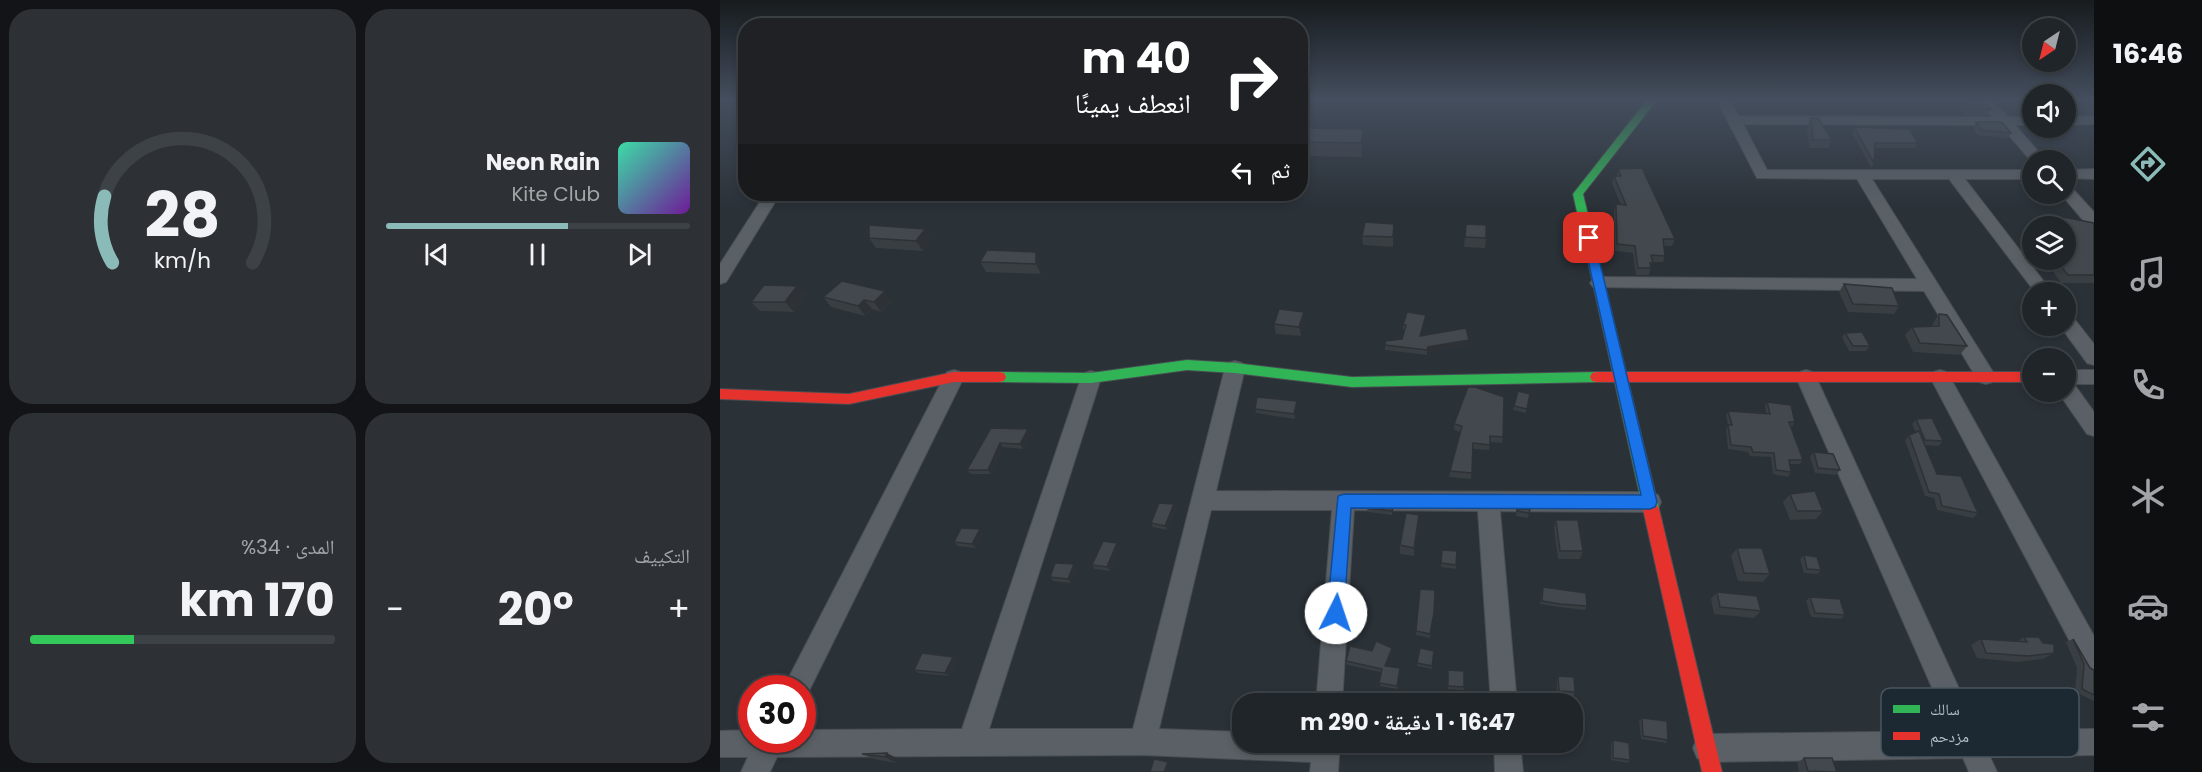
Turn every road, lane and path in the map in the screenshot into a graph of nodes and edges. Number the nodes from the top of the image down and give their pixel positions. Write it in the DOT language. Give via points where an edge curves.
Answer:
graph roads {
  1 [pos="1624,136"];
  2 [pos="1742,136"];
  3 [pos="2017,136"];
  4 [pos="2030,150"];
  5 [pos="1953,174"];
  6 [pos="2022,174"];
  7 [pos="2076,174"];
  8 [pos="2094,174"];
  9 [pos="1862,175"];
  10 [pos="768,201"];
  11 [pos="2076,201"];
  12 [pos="2094,222"];
  13 [pos="720,279"];
  14 [pos="2036,282"];
  15 [pos="1599,283"];
  16 [pos="1929,285"];
  17 [pos="2076,334"];
  18 [pos="2094,357"];
  19 [pos="1235,368"];
  20 [pos="954,377"];
  21 [pos="1621,377"];
  22 [pos="1806,377"];
  23 [pos="1940,377"];
  24 [pos="1986,377"];
  25 [pos="2022,377"];
  26 [pos="2076,377"];
  27 [pos="2094,377"];
  28 [pos="1091,378"];
  29 [pos="720,394"];
  30 [pos="2076,402"];
  31 [pos="2094,428"];
  32 [pos="1203,500"];
  33 [pos="1344,501"];
  34 [pos="1488,502"];
  35 [pos="1650,502"];
  36 [pos="2094,661"];
  37 [pos="804,675"];
  38 [pos="1947,688"];
  39 [pos="1330,693"];
  40 [pos="1502,693"];
  41 [pos="816,742"];
  42 [pos="1143,742"];
  43 [pos="2079,742"];
  44 [pos="2094,742"];
  45 [pos="738,743"];
  46 [pos="720,744"];
  47 [pos="971,744"];
  48 [pos="1881,750"];
  49 [pos="764,753"];
  50 [pos="1508,753"];
  51 [pos="1326,754"];
  52 [pos="1977,757"];
  53 [pos="1709,760"];
  54 [pos="755,772"];
  55 [pos="1509,772"];
  56 [pos="1983,772"];
  1 -- 15 [label="street" via="1578,194"];
  2 -- 9 [label="street" via="1762,175"];
  3 -- 4 [label="street"];
  5 -- 6 [label="street"];
  5 -- 9 [label="street"];
  5 -- 14 [label="street"];
  7 -- 8 [label="street"];
  9 -- 16 [label="street"];
  10 -- 13 [label="street"];
  11 -- 12 [label="street"];
  15 -- 16 [label="street"];
  15 -- 21 [label="street"];
  16 -- 24 [label="street"];
  17 -- 18 [label="street"];
  19 -- 21 [label="street" via="1352,382"];
  19 -- 28 [label="street" via="1187,365"];
  19 -- 32 [label="street"];
  20 -- 28 [label="street"];
  20 -- 29 [label="street" via="849,399"];
  20 -- 37 [label="street"];
  21 -- 22 [label="street"];
  21 -- 35 [label="street"];
  22 -- 23 [label="street"];
  22 -- 38 [label="street"];
  23 -- 24 [label="street"];
  23 -- 36 [label="street"];
  24 -- 25 [label="street"];
  26 -- 27 [label="street"];
  28 -- 47 [label="street"];
  30 -- 31 [label="street"];
  32 -- 33 [label="street"];
  32 -- 42 [label="street"];
  33 -- 34 [label="street"];
  33 -- 39 [label="street"];
  34 -- 35 [label="street"];
  34 -- 40 [label="street"];
  35 -- 53 [label="street"];
  41 -- 47 [label="street"];
  42 -- 47 [label="street"];
  42 -- 51 [label="street"];
  43 -- 44 [label="street"];
  45 -- 46 [label="street"];
  48 -- 53 [label="street"];
  49 -- 54 [label="street"];
  50 -- 55 [label="street"];
  52 -- 56 [label="street"];
}
